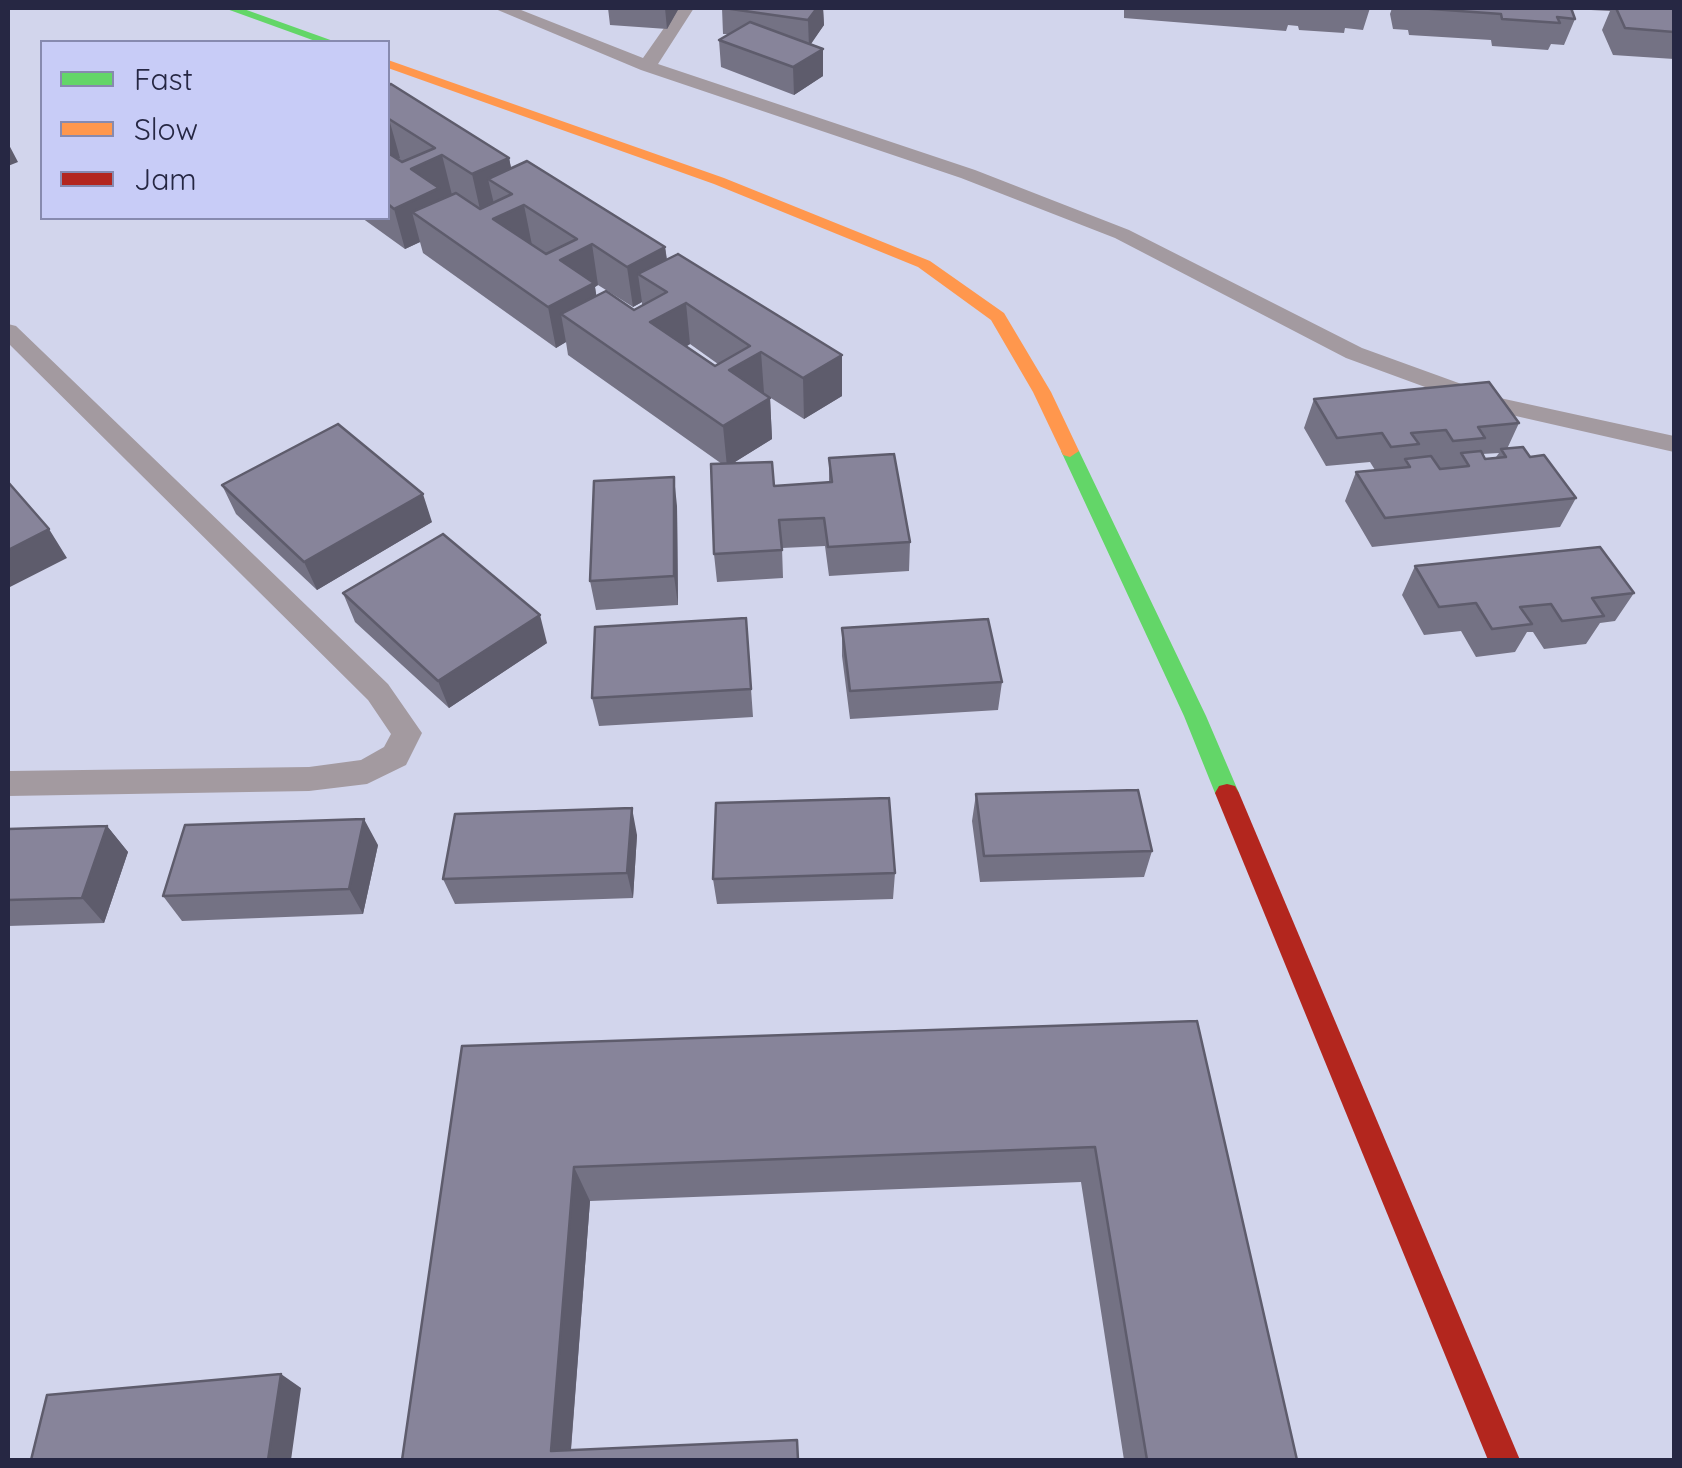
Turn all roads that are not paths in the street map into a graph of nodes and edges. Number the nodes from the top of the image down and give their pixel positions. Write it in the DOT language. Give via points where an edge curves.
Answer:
graph roads {
  1 [pos="230,8"];
  2 [pos="502,8"];
  3 [pos="686,8"];
  4 [pos="322,40"];
  5 [pos="390,65"];
  6 [pos="648,66"];
  7 [pos="8,330"];
  8 [pos="1674,444"];
  9 [pos="8,784"];
  10 [pos="1504,1460"];
  1 -- 4 [label="street"];
  2 -- 6 [label="lane"];
  3 -- 6 [label="lane"];
  5 -- 10 [label="street" via="719,181 924,264 998,317 1042,392 1196,716"];
  6 -- 8 [label="lane" via="968,174 1122,234 1354,353 1494,404"];
  7 -- 9 [label="lane" via="378,692 407,733 395,756 368,772 310,779"];
}
